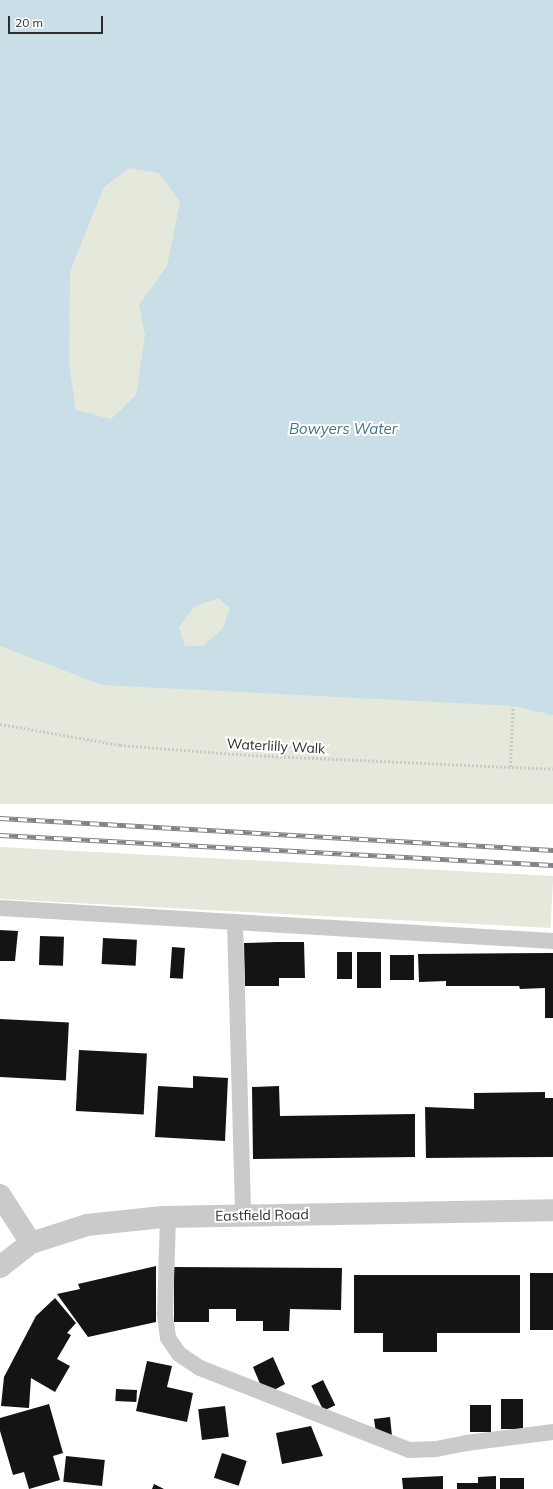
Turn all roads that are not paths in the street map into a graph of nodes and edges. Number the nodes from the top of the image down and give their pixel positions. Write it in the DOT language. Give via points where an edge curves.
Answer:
graph roads {
  1 [pos="0,908"];
  2 [pos="235,923"];
  3 [pos="553,941"];
  4 [pos="0,1195"];
  5 [pos="553,1210"];
  6 [pos="243,1216"];
  7 [pos="168,1218"];
  8 [pos="31,1243"];
  9 [pos="0,1267"];
  10 [pos="553,1432"];
  1 -- 2 [label="lane"];
  2 -- 3 [label="lane"];
  2 -- 6 [label="lane"];
  4 -- 8 [label="street"];
  5 -- 6 [label="street, Eastfield Road"];
  6 -- 7 [label="street, Eastfield Road"];
  7 -- 8 [label="street, Eastfield Road" via="87,1225"];
  7 -- 10 [label="lane" via="165,1314 168,1338 180,1354 200,1368 408,1450 436,1450 466,1443"];
  8 -- 9 [label="street, Eastfield Road"];
}
